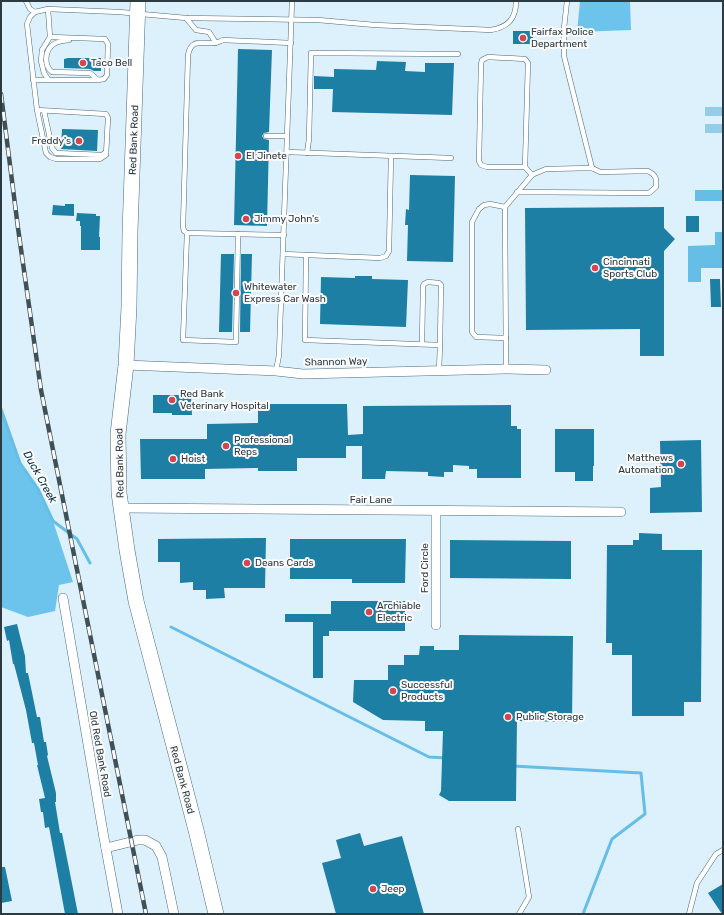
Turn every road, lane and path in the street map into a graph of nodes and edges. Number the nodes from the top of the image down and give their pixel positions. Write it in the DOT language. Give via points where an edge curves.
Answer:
graph roads {
  1 [pos="26,1"];
  2 [pos="292,1"];
  3 [pos="516,1"];
  4 [pos="567,1"];
  5 [pos="139,7"];
  6 [pos="48,9"];
  7 [pos="35,12"];
  8 [pos="186,18"];
  9 [pos="292,19"];
  10 [pos="50,37"];
  11 [pos="78,38"];
  12 [pos="216,43"];
  13 [pos="291,43"];
  14 [pos="458,54"];
  15 [pos="48,79"];
  16 [pos="33,80"];
  17 [pos="98,80"];
  18 [pos="37,110"];
  19 [pos="44,111"];
  20 [pos="266,136"];
  21 [pos="288,136"];
  22 [pos="107,150"];
  23 [pos="287,152"];
  24 [pos="307,153"];
  25 [pos="391,156"];
  26 [pos="451,158"];
  27 [pos="525,167"];
  28 [pos="592,168"];
  29 [pos="532,175"];
  30 [pos="517,192"];
  31 [pos="505,206"];
  32 [pos="187,233"];
  33 [pos="238,234"];
  34 [pos="284,235"];
  35 [pos="283,254"];
  36 [pos="306,255"];
  37 [pos="506,338"];
  38 [pos="422,344"];
  39 [pos="440,345"];
  40 [pos="126,365"];
  41 [pos="506,369"];
  42 [pos="546,370"];
  43 [pos="276,371"];
  44 [pos="439,371"];
  45 [pos="121,508"];
  46 [pos="436,511"];
  47 [pos="621,512"];
  48 [pos="63,598"];
  49 [pos="436,625"];
  50 [pos="518,828"];
  51 [pos="106,848"];
  52 [pos="723,850"];
  53 [pos="118,914"];
  54 [pos="174,914"];
  55 [pos="216,914"];
  56 [pos="519,914"];
  57 [pos="690,914"];
  1 -- 7 [label="lane"];
  2 -- 9 [label="lane"];
  3 -- 9 [label="lane" via="513,17 507,24 491,30"];
  4 -- 28 [label="lane" via="564,56"];
  5 -- 6 [label="lane"];
  5 -- 8 [label="lane"];
  5 -- 40 [label="highway, Red Bank Road"];
  6 -- 7 [label="lane"];
  6 -- 10 [label="lane"];
  7 -- 16 [label="lane" via="27,24"];
  8 -- 9 [label="lane"];
  8 -- 12 [label="lane" via="196,30 209,32"];
  9 -- 13 [label="lane"];
  10 -- 11 [label="lane"];
  10 -- 15 [label="lane" via="41,52 42,66"];
  11 -- 17 [label="lane" via="104,38 108,44 108,74 104,79"];
  11 -- 17 [label="lane" via="58,42 52,46 47,56 47,67 52,72 90,73"];
  12 -- 13 [label="lane" via="223,40"];
  12 -- 32 [label="lane" via="194,44 188,55 183,227"];
  13 -- 21 [label="lane"];
  14 -- 24 [label="lane" via="311,53"];
  15 -- 16 [label="lane"];
  15 -- 17 [label="lane"];
  16 -- 18 [label="lane"];
  18 -- 19 [label="lane"];
  18 -- 22 [label="lane" via="45,151 50,157 100,160"];
  19 -- 22 [label="lane" via="52,148 56,153 102,155"];
  19 -- 22 [label="lane" via="106,114"];
  20 -- 21 [label="lane"];
  21 -- 23 [label="lane"];
  23 -- 24 [label="lane"];
  23 -- 34 [label="lane"];
  24 -- 25 [label="lane"];
  25 -- 26 [label="lane"];
  25 -- 36 [label="lane" via="386,256 380,258"];
  27 -- 27 [label="lane" via="528,63 525,59 488,57 482,60 481,64 479,161 487,167"];
  27 -- 29 [label="lane"];
  28 -- 29 [label="lane" via="546,168"];
  28 -- 30 [label="lane" via="600,172 648,171 654,174 657,180 656,187 649,193"];
  29 -- 30 [label="lane"];
  30 -- 31 [label="lane"];
  31 -- 37 [label="lane"];
  31 -- 37 [label="lane" via="484,205 472,222 471,309 474,335"];
  32 -- 33 [label="lane"];
  32 -- 33 [label="lane" via="183,340 236,342"];
  33 -- 34 [label="lane"];
  34 -- 35 [label="lane"];
  35 -- 36 [label="lane"];
  35 -- 43 [label="lane" via="279,355"];
  36 -- 38 [label="lane" via="305,340"];
  37 -- 41 [label="lane"];
  38 -- 39 [label="lane"];
  38 -- 39 [label="lane" via="423,286 428,282 441,285"];
  39 -- 44 [label="lane"];
  40 -- 43 [label="street, Shannon Way"];
  40 -- 45 [label="highway, Red Bank Road" via="118,434"];
  41 -- 42 [label="street, Shannon Way"];
  41 -- 44 [label="street, Shannon Way"];
  43 -- 44 [label="street, Shannon Way" via="303,374"];
  45 -- 46 [label="street, Fair Lane"];
  45 -- 55 [label="highway, Red Bank Road" via="136,601"];
  46 -- 47 [label="street, Fair Lane"];
  46 -- 49 [label="street, Ford Circle"];
  48 -- 51 [label="street, Old Red Bank Road"];
  50 -- 56 [label="lane" via="529,897"];
  51 -- 53 [label="street, Old Red Bank Road"];
  51 -- 54 [label="street" via="138,840 146,840 156,846 162,857"];
  52 -- 57 [label="lane" via="716,854 696,883"];
}
